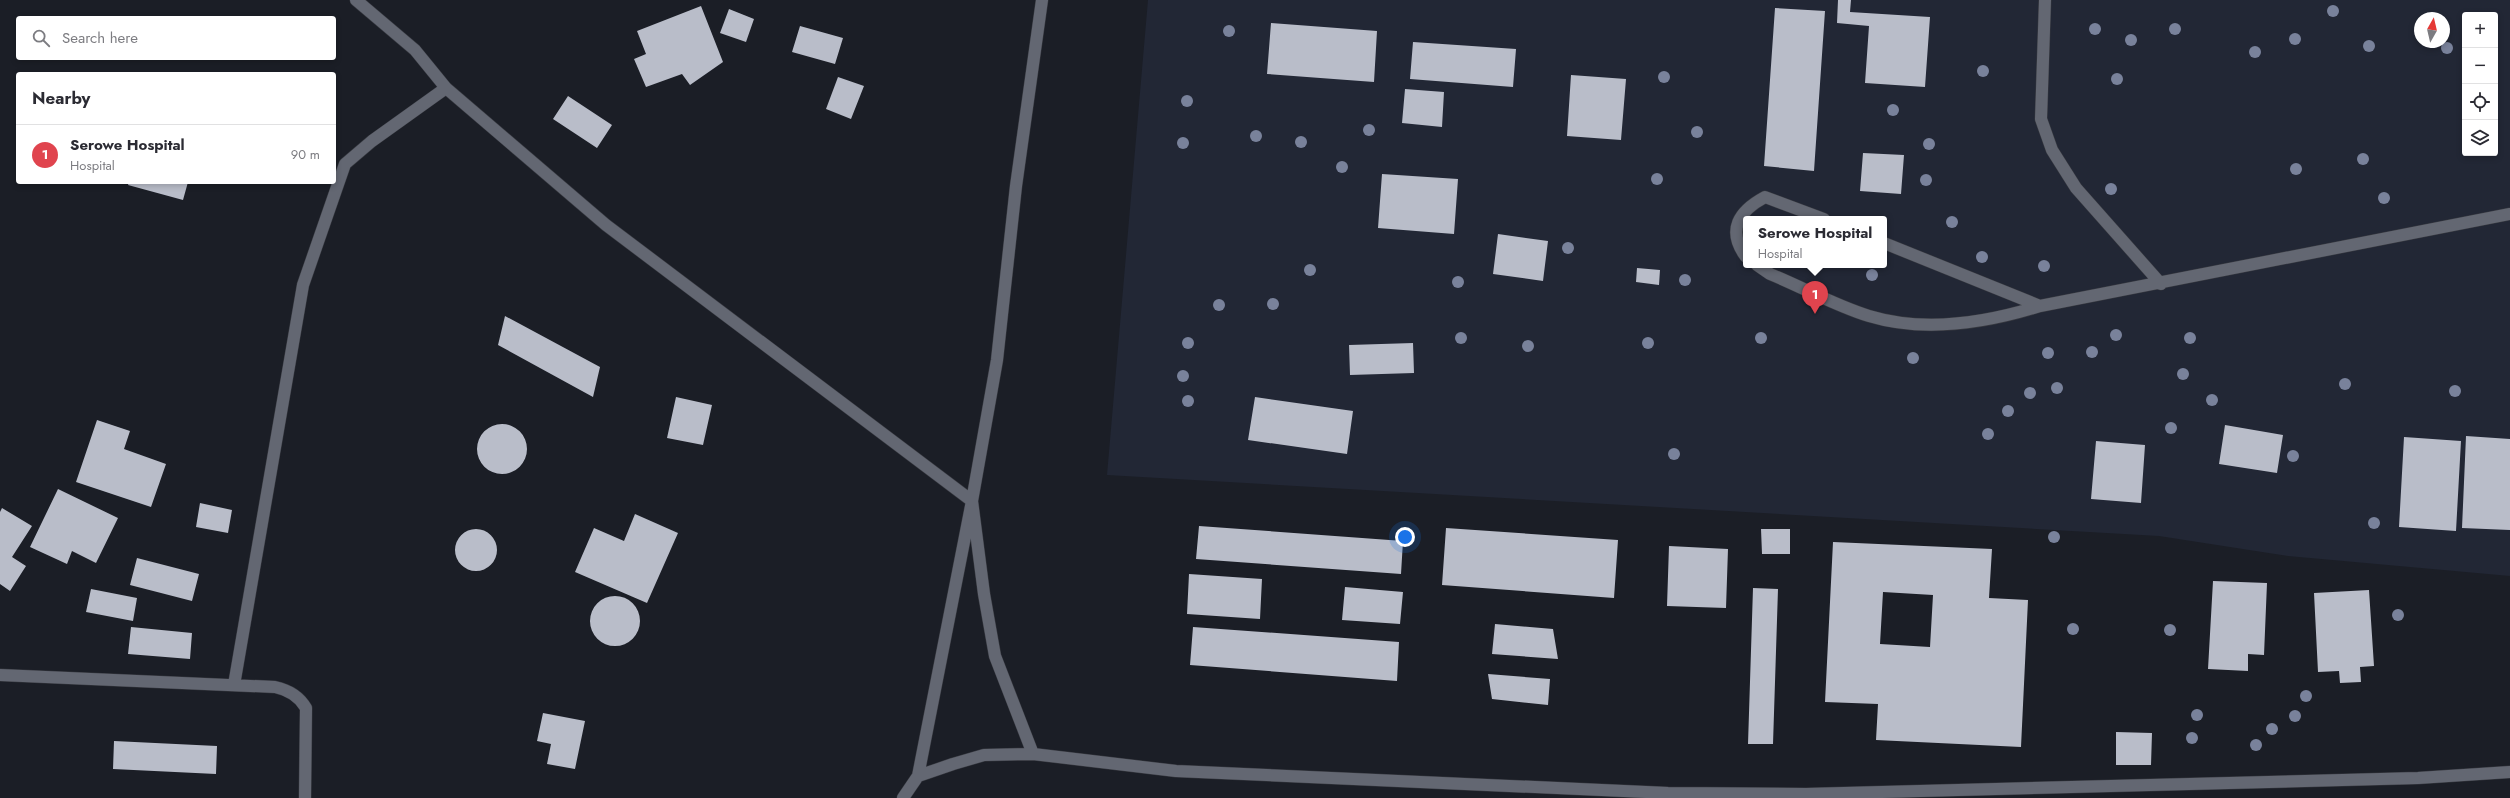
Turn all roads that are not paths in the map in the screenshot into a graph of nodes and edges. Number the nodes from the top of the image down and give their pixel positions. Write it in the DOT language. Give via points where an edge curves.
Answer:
graph roads {
  1 [pos="356,0"];
  2 [pos="1042,0"];
  3 [pos="2045,0"];
  4 [pos="446,88"];
  5 [pos="2510,214"];
  6 [pos="1816,216"];
  7 [pos="1887,244"];
  8 [pos="1743,253"];
  9 [pos="1761,268"];
  10 [pos="2161,284"];
  11 [pos="2040,306"];
  12 [pos="972,501"];
  13 [pos="0,675"];
  14 [pos="234,685"];
  15 [pos="1033,754"];
  16 [pos="2510,772"];
  17 [pos="918,776"];
  18 [pos="1668,796"];
  19 [pos="305,798"];
  20 [pos="903,798"];
  1 -- 4 [label="street" via="415,50"];
  2 -- 12 [label="street" via="1016,186 997,360"];
  3 -- 10 [label="street" via="2041,119 2052,150 2076,188"];
  4 -- 12 [label="street" via="606,226"];
  4 -- 14 [label="street" via="372,141 345,164 303,285"];
  5 -- 10 [label="street"];
  6 -- 8 [label="street" via="1765,197 1745,209 1736,228 1735,237"];
  7 -- 11 [label="street"];
  9 -- 11 [label="street" via="1869,316 1913,323 1958,324 2005,317"];
  10 -- 11 [label="street"];
  12 -- 15 [label="street" via="995,656"];
  12 -- 17 [label="street"];
  13 -- 14 [label="street"];
  14 -- 19 [label="street" via="275,687 287,690 302,701 306,708"];
  15 -- 17 [label="street" via="984,755"];
  15 -- 18 [label="street" via="1176,771"];
  16 -- 18 [label="street" via="2418,778"];
  17 -- 20 [label="street"];
}
